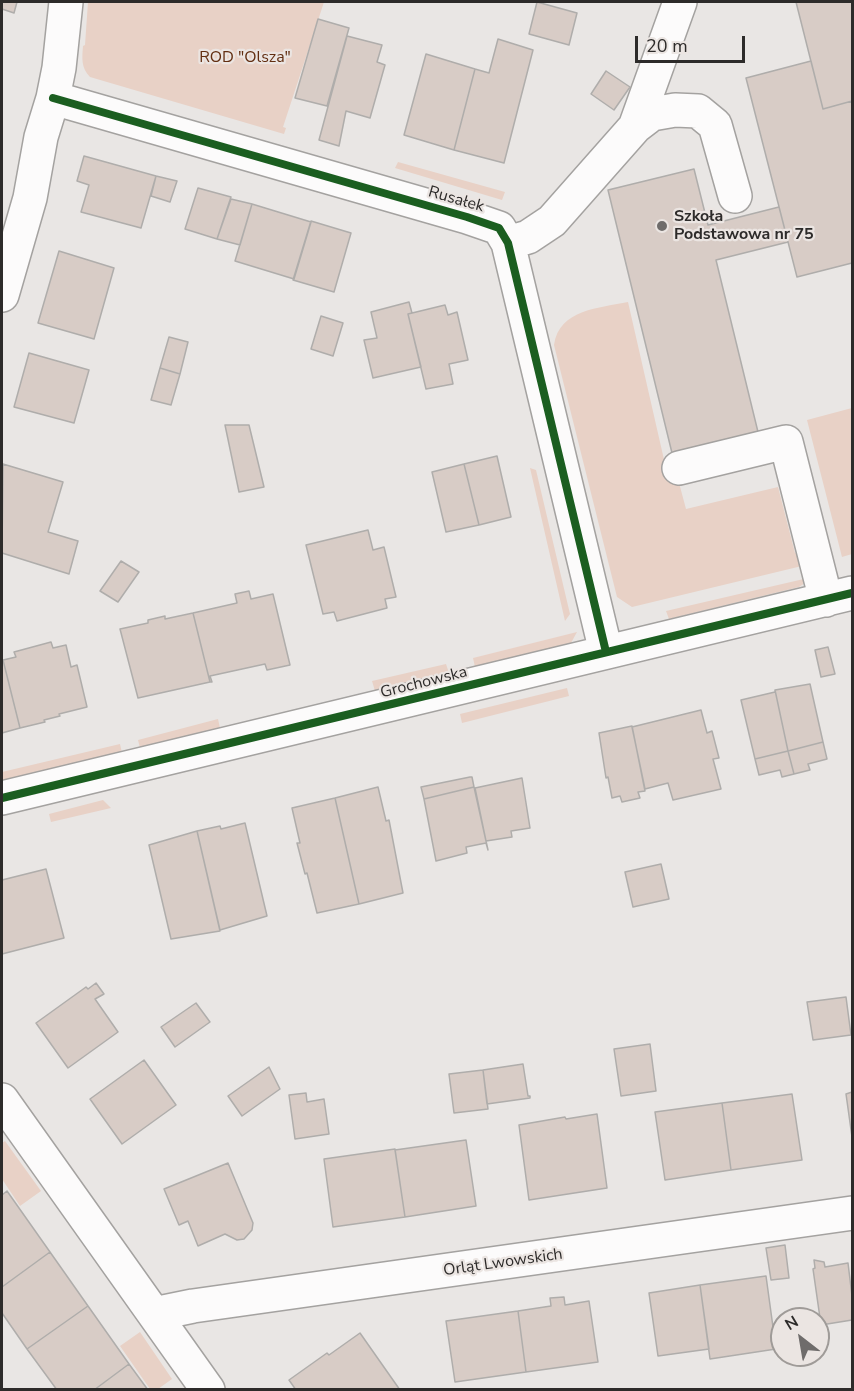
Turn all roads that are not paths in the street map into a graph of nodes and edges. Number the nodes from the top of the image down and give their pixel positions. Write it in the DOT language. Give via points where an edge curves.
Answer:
graph roads {
  1 [pos="66,2"];
  2 [pos="680,2"];
  3 [pos="53,98"];
  4 [pos="635,127"];
  5 [pos="735,196"];
  6 [pos="508,243"];
  7 [pos="2,295"];
  8 [pos="678,468"];
  9 [pos="839,596"];
  10 [pos="606,652"];
  11 [pos="2,798"];
  12 [pos="2,1100"];
  13 [pos="852,1213"];
  14 [pos="154,1314"];
  15 [pos="208,1389"];
  1 -- 3 [label="street"];
  2 -- 4 [label="street"];
  3 -- 6 [label="street, Rusałek" via="490,224 499,228"];
  3 -- 7 [label="street"];
  4 -- 5 [label="street" via="652,114 698,111 715,125"];
  4 -- 6 [label="street" via="552,221 528,237"];
  6 -- 10 [label="street"];
  8 -- 9 [label="street" via="786,442"];
  9 -- 10 [label="street, Grochowska"];
  10 -- 11 [label="street, Grochowska"];
  12 -- 14 [label="street"];
  13 -- 14 [label="street, Orląt Lwowskich"];
  14 -- 15 [label="street"];
}
